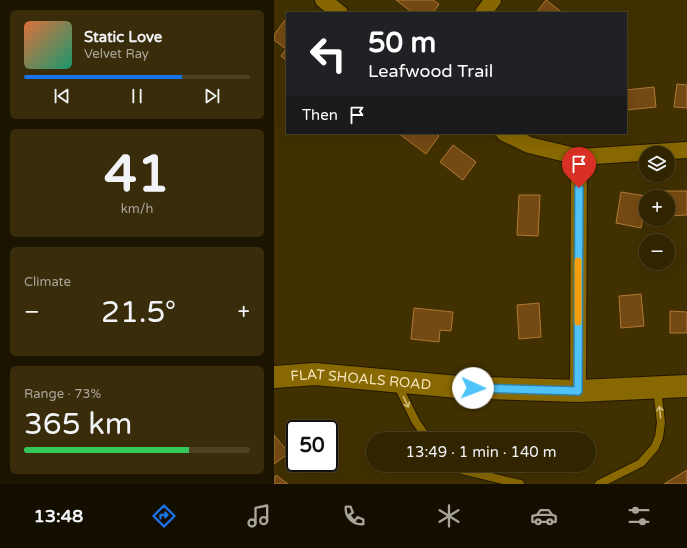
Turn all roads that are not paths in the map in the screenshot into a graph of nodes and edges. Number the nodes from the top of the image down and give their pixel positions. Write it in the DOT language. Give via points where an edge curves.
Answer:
graph roads {
  1 [pos="323,0"];
  2 [pos="493,0"];
  3 [pos="339,12"];
  4 [pos="485,12"];
  5 [pos="506,134"];
  6 [pos="687,150"];
  7 [pos="579,157"];
  8 [pos="274,377"];
  9 [pos="396,382"];
  10 [pos="687,386"];
  11 [pos="657,387"];
  12 [pos="578,391"];
  13 [pos="423,432"];
  14 [pos="470,472"];
  15 [pos="520,484"];
  16 [pos="599,484"];
  1 -- 3 [label="street"];
  2 -- 4 [label="street"];
  5 -- 7 [label="street" via="529,145"];
  6 -- 7 [label="street"];
  7 -- 12 [label="street"];
  8 -- 9 [label="main road, FLAT SHOALS ROAD" via="315,374"];
  9 -- 12 [label="main road, FLAT SHOALS ROAD"];
  9 -- 13 [label="lane, one-way"];
  10 -- 11 [label="main road, FLAT SHOALS ROAD"];
  11 -- 12 [label="main road, FLAT SHOALS ROAD"];
  16 -- 11 [label="lane, one-way" via="641,463 655,447 661,423"];
  14 -- 15 [label="lane"];
}
